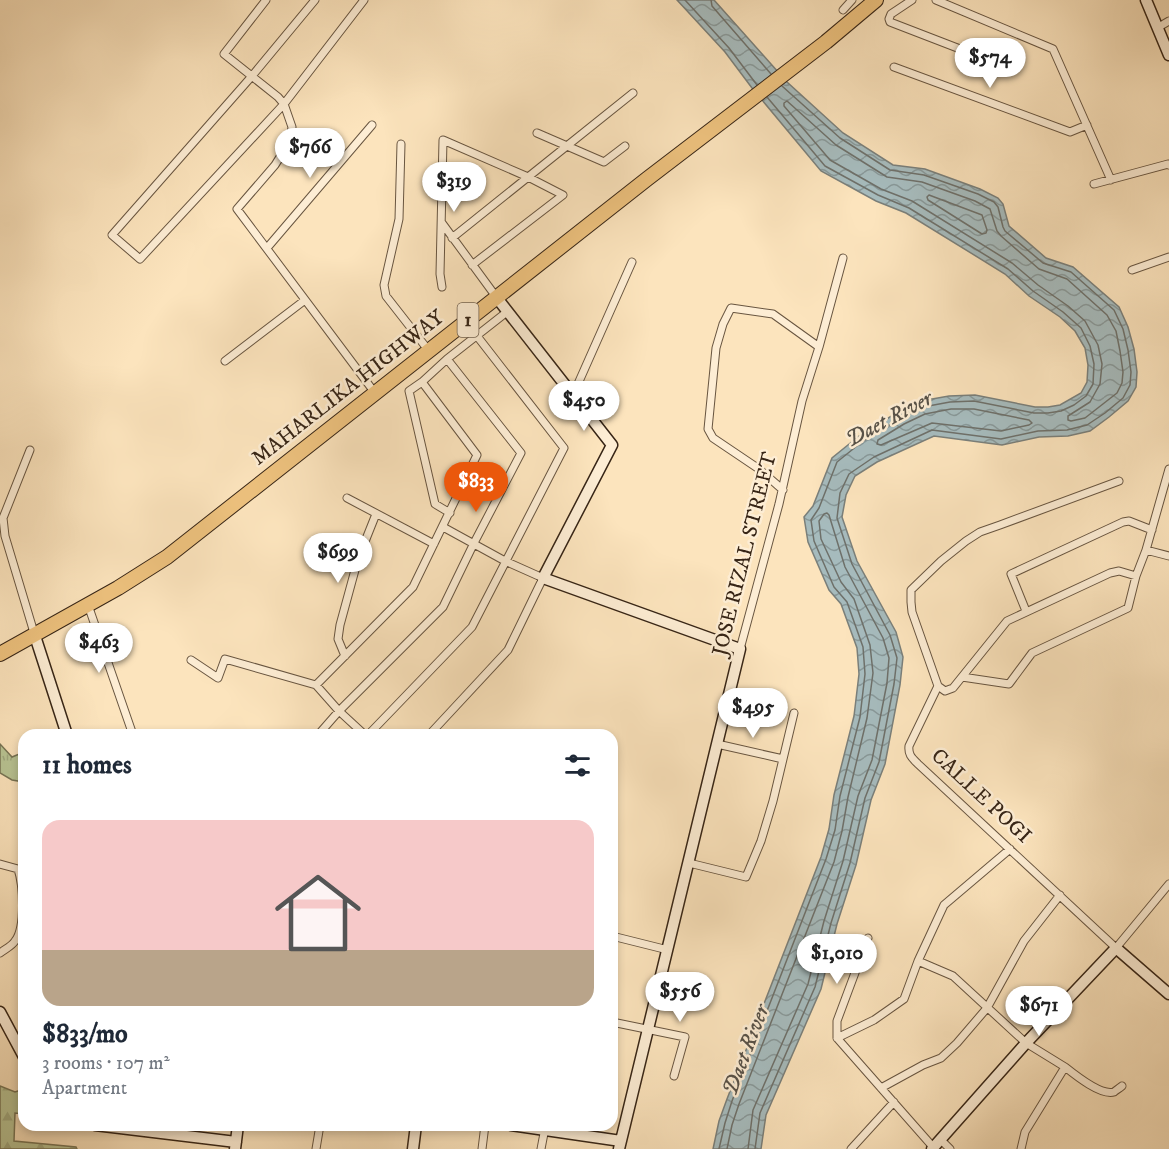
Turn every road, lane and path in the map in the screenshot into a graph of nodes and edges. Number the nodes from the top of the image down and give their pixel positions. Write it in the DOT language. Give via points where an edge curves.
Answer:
graph roads {
  1 [pos="266,0"];
  2 [pos="315,0"];
  3 [pos="364,0"];
  4 [pos="852,0"];
  5 [pos="876,0"];
  6 [pos="912,0"];
  7 [pos="936,0"];
  8 [pos="1146,0"];
  9 [pos="843,10"];
  10 [pos="1169,21"];
  11 [pos="1157,28"];
  12 [pos="973,54"];
  13 [pos="1169,55"];
  14 [pos="894,67"];
  15 [pos="252,76"];
  16 [pos="633,93"];
  17 [pos="284,104"];
  18 [pos="372,125"];
  19 [pos="1087,125"];
  20 [pos="537,133"];
  21 [pos="401,144"];
  22 [pos="568,145"];
  23 [pos="625,146"];
  24 [pos="1169,165"];
  25 [pos="528,177"];
  26 [pos="1111,180"];
  27 [pos="1094,184"];
  28 [pos="442,224"];
  29 [pos="452,238"];
  30 [pos="267,249"];
  31 [pos="1169,257"];
  32 [pos="843,258"];
  33 [pos="632,262"];
  34 [pos="472,265"];
  35 [pos="1132,270"];
  36 [pos="442,287"];
  37 [pos="497,298"];
  38 [pos="305,300"];
  39 [pos="508,311"];
  40 [pos="477,336"];
  41 [pos="819,348"];
  42 [pos="429,351"];
  43 [pos="447,359"];
  44 [pos="225,361"];
  45 [pos="422,382"];
  46 [pos="375,393"];
  47 [pos="573,395"];
  48 [pos="30,450"];
  49 [pos="1169,469"];
  50 [pos="1119,482"];
  51 [pos="783,490"];
  52 [pos="347,498"];
  53 [pos="450,513"];
  54 [pos="376,514"];
  55 [pos="443,527"];
  56 [pos="1152,530"];
  57 [pos="474,543"];
  58 [pos="434,544"];
  59 [pos="1146,550"];
  60 [pos="1169,556"];
  61 [pos="506,561"];
  62 [pos="1137,576"];
  63 [pos="543,578"];
  64 [pos="88,605"];
  65 [pos="1026,611"];
  66 [pos="35,636"];
  67 [pos="740,649"];
  68 [pos="0,654"];
  69 [pos="345,656"];
  70 [pos="191,660"];
  71 [pos="962,677"];
  72 [pos="316,685"];
  73 [pos="938,686"];
  74 [pos="339,711"];
  75 [pos="794,713"];
  76 [pos="65,729"];
  77 [pos="131,729"];
  78 [pos="323,729"];
  79 [pos="359,729"];
  80 [pos="372,729"];
  81 [pos="435,729"];
  82 [pos="717,744"];
  83 [pos="783,759"];
  84 [pos="1010,849"];
  85 [pos="688,863"];
  86 [pos="0,864"];
  87 [pos="18,869"];
  88 [pos="1169,884"];
  89 [pos="1060,896"];
  90 [pos="18,937"];
  91 [pos="618,938"];
  92 [pos="868,938"];
  93 [pos="1116,948"];
  94 [pos="668,950"];
  95 [pos="0,953"];
  96 [pos="918,961"];
  97 [pos="1169,994"];
  98 [pos="987,1008"];
  99 [pos="0,1014"];
  100 [pos="618,1023"];
  101 [pos="649,1029"];
  102 [pos="837,1038"];
  103 [pos="1026,1043"];
  104 [pos="18,1046"];
  105 [pos="1065,1067"];
  106 [pos="674,1076"];
  107 [pos="1122,1086"];
  108 [pos="881,1088"];
  109 [pos="894,1102"];
  110 [pos="135,1131"];
  111 [pos="237,1131"];
  112 [pos="319,1131"];
  113 [pos="415,1131"];
  114 [pos="484,1131"];
  115 [pos="544,1131"];
  116 [pos="562,1131"];
  117 [pos="620,1145"];
  118 [pos="935,1145"];
  119 [pos="235,1146"];
  120 [pos="316,1149"];
  121 [pos="413,1149"];
  122 [pos="482,1149"];
  123 [pos="541,1149"];
  124 [pos="851,1149"];
  125 [pos="950,1149"];
  126 [pos="1021,1149"];
  1 -- 15 [label="street" via="224,54"];
  2 -- 15 [label="street"];
  3 -- 17 [label="street"];
  4 -- 9 [label="street"];
  5 -- 37 [label="highway, MAHARLIKA HIGHWAY / 1"];
  6 -- 12 [label="street" via="891,14 890,22"];
  7 -- 19 [label="street" via="1053,49"];
  8 -- 11 [label="street"];
  10 -- 11 [label="street"];
  11 -- 13 [label="street"];
  14 -- 19 [label="street" via="1070,132"];
  15 -- 17 [label="street"];
  15 -- 17 [label="street" via="112,235 140,259"];
  16 -- 22 [label="street"];
  17 -- 30 [label="street" via="292,127 290,141 237,209"];
  18 -- 30 [label="street"];
  19 -- 26 [label="street"];
  20 -- 22 [label="street"];
  21 -- 42 [label="street" via="399,219 384,285 386,296"];
  22 -- 23 [label="street" via="604,162"];
  22 -- 25 [label="street"];
  24 -- 26 [label="street"];
  25 -- 28 [label="street" via="443,140"];
  25 -- 29 [label="street"];
  25 -- 34 [label="street" via="563,195"];
  26 -- 27 [label="street"];
  28 -- 29 [label="street"];
  28 -- 36 [label="street"];
  29 -- 34 [label="street"];
  30 -- 38 [label="street"];
  31 -- 35 [label="street"];
  32 -- 41 [label="street, JOSE RIZAL STREET"];
  33 -- 47 [label="street"];
  34 -- 37 [label="street"];
  37 -- 39 [label="street"];
  37 -- 42 [label="highway, MAHARLIKA HIGHWAY / 1"];
  38 -- 44 [label="street"];
  38 -- 46 [label="street"];
  39 -- 40 [label="street"];
  39 -- 47 [label="street"];
  40 -- 43 [label="street"];
  40 -- 61 [label="street" via="564,448"];
  41 -- 51 [label="street, JOSE RIZAL STREET" via="802,401"];
  41 -- 51 [label="street" via="773,314 731,308 716,348 708,429 714,438"];
  42 -- 46 [label="highway, MAHARLIKA HIGHWAY / 1"];
  43 -- 45 [label="street"];
  43 -- 57 [label="street" via="521,453"];
  45 -- 53 [label="street" via="409,391 435,504"];
  45 -- 53 [label="street" via="477,455"];
  46 -- 64 [label="highway, MAHARLIKA HIGHWAY / 1" via="167,557"];
  47 -- 63 [label="street" via="612,445"];
  48 -- 66 [label="street" via="3,518"];
  49 -- 56 [label="street"];
  50 -- 73 [label="street" via="980,532 911,590 912,612"];
  51 -- 67 [label="street, JOSE RIZAL STREET"];
  52 -- 54 [label="street"];
  53 -- 55 [label="street"];
  54 -- 58 [label="street"];
  54 -- 69 [label="street" via="358,559 340,625 338,639"];
  55 -- 57 [label="street"];
  55 -- 58 [label="street"];
  56 -- 59 [label="street"];
  56 -- 65 [label="street" via="1123,522 1011,574"];
  57 -- 61 [label="street"];
  57 -- 74 [label="street" via="443,607"];
  58 -- 69 [label="street" via="412,587"];
  59 -- 60 [label="street"];
  59 -- 62 [label="street"];
  61 -- 63 [label="street"];
  61 -- 80 [label="street" via="472,627"];
  62 -- 65 [label="street" via="1110,573"];
  62 -- 71 [label="street" via="1128,608 1032,653 1009,684"];
  63 -- 67 [label="street"];
  63 -- 81 [label="street" via="508,650"];
  64 -- 66 [label="highway, MAHARLIKA HIGHWAY / 1"];
  64 -- 77 [label="street"];
  65 -- 71 [label="street" via="1007,621"];
  66 -- 68 [label="highway, MAHARLIKA HIGHWAY / 1"];
  66 -- 76 [label="street"];
  67 -- 82 [label="street, JOSE RIZAL STREET"];
  69 -- 72 [label="street"];
  70 -- 72 [label="street" via="218,678 225,659"];
  71 -- 73 [label="street" via="948,691"];
  72 -- 74 [label="street"];
  73 -- 84 [label="street, CALLE POGI" via="909,746 911,757"];
  74 -- 78 [label="street"];
  74 -- 79 [label="street"];
  75 -- 83 [label="street"];
  82 -- 83 [label="street"];
  82 -- 85 [label="street, JOSE RIZAL STREET"];
  83 -- 85 [label="street" via="762,842 746,877"];
  84 -- 89 [label="street, CALLE POGI"];
  84 -- 96 [label="street" via="944,905"];
  85 -- 94 [label="street, JOSE RIZAL STREET"];
  86 -- 87 [label="street"];
  88 -- 93 [label="street"];
  89 -- 93 [label="street, CALLE POGI"];
  89 -- 98 [label="street" via="1024,941"];
  90 -- 95 [label="street"];
  91 -- 94 [label="street"];
  92 -- 102 [label="street" via="837,1021"];
  93 -- 97 [label="street, CALLE POGI"];
  93 -- 103 [label="street"];
  94 -- 101 [label="street, JOSE RIZAL STREET"];
  96 -- 98 [label="street" via="953,976"];
  96 -- 102 [label="street" via="904,999 874,1020"];
  98 -- 103 [label="street"];
  98 -- 108 [label="street" via="941,1058"];
  99 -- 104 [label="street"];
  100 -- 101 [label="street"];
  101 -- 106 [label="street" via="685,1037"];
  101 -- 117 [label="street, JOSE RIZAL STREET"];
  102 -- 108 [label="street"];
  103 -- 105 [label="street"];
  103 -- 118 [label="street"];
  105 -- 107 [label="street" via="1102,1091 1114,1092"];
  105 -- 126 [label="street" via="1025,1132"];
  108 -- 109 [label="street"];
  109 -- 118 [label="street"];
  109 -- 124 [label="street"];
  110 -- 119 [label="street"];
  111 -- 119 [label="street"];
  112 -- 120 [label="street"];
  113 -- 121 [label="street"];
  114 -- 122 [label="street"];
  115 -- 123 [label="street"];
  116 -- 117 [label="street"];
  118 -- 125 [label="street"];
}
